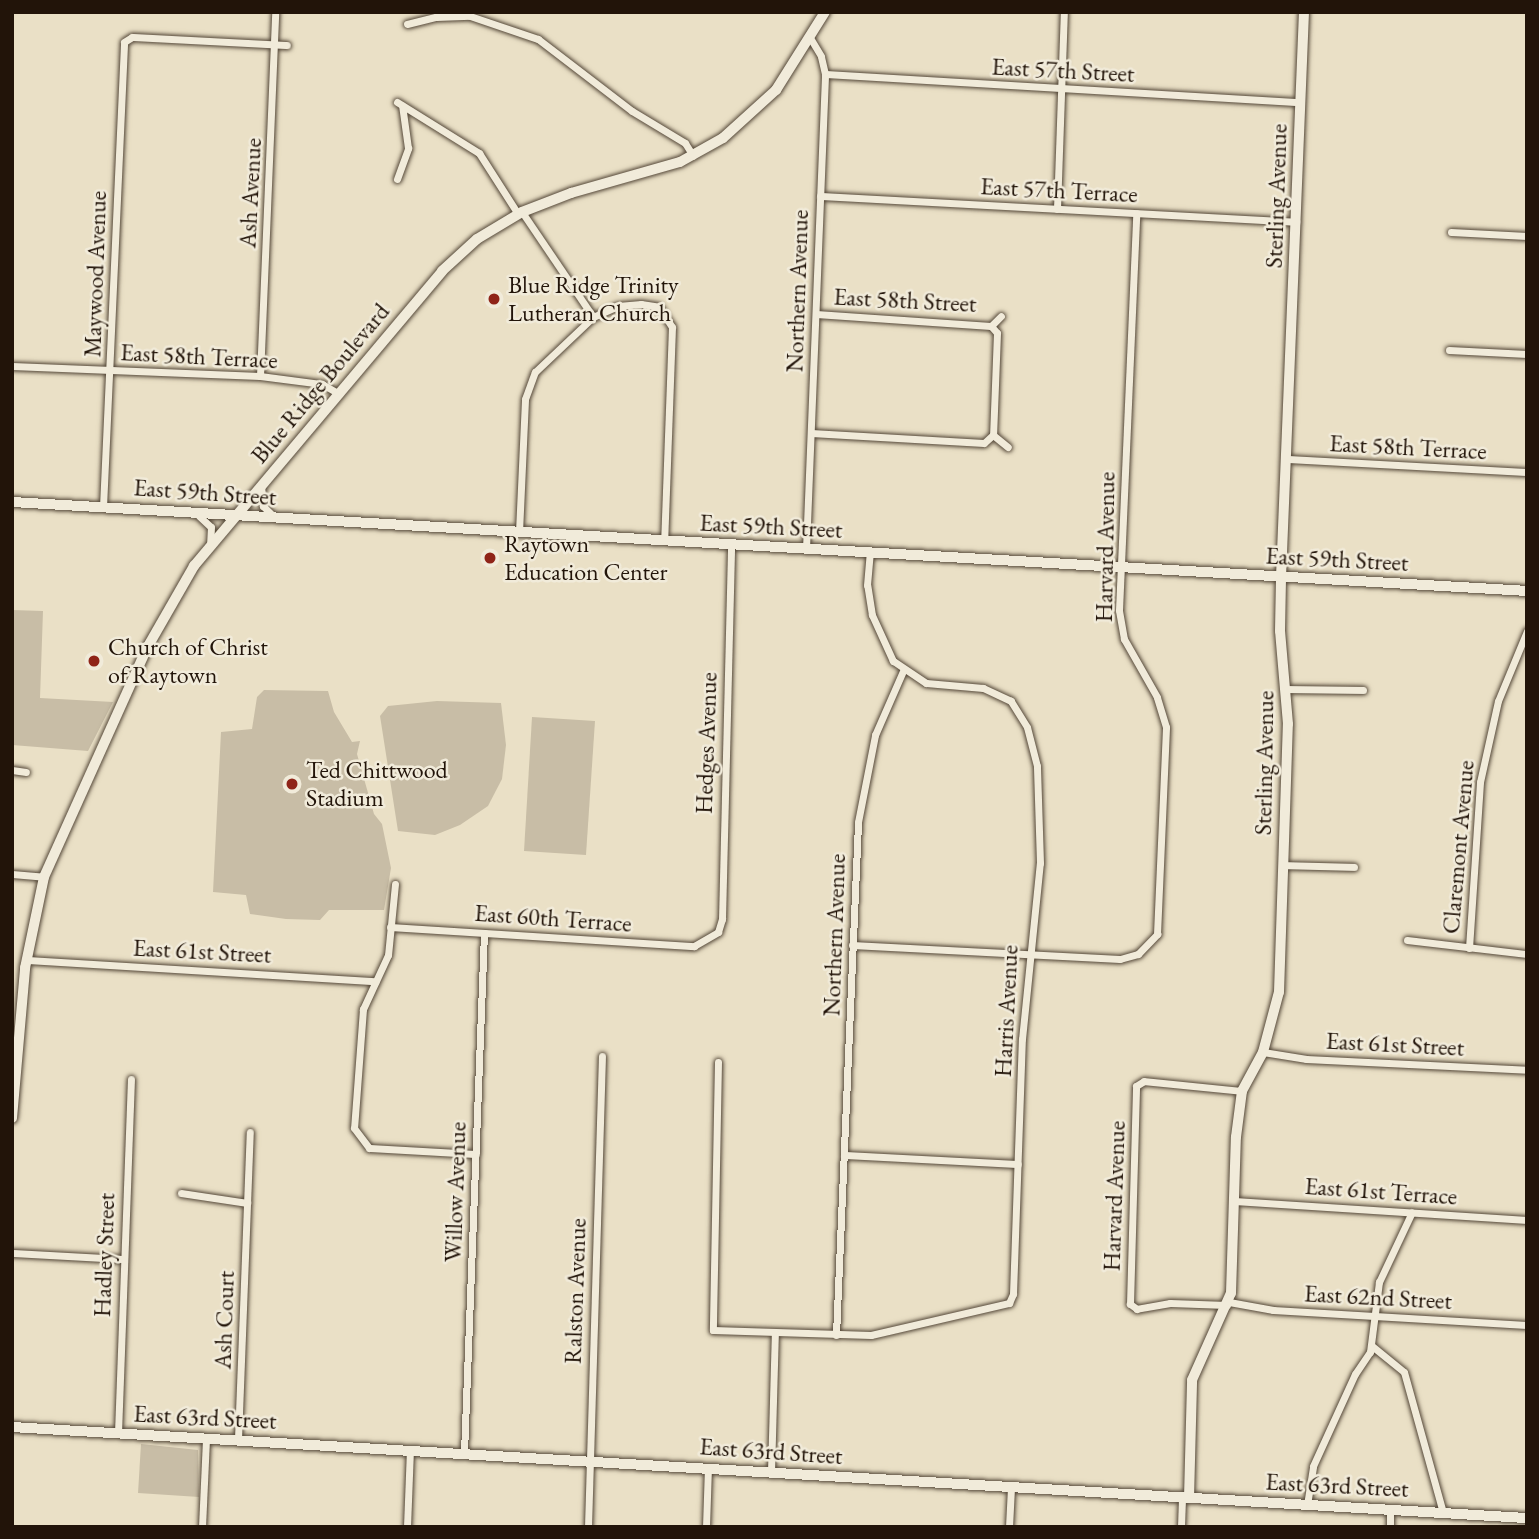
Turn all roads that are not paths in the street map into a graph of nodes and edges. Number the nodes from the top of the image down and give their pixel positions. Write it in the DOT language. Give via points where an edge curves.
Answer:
graph roads {
  1 [pos="275,12"];
  2 [pos="825,12"];
  3 [pos="1064,12"];
  4 [pos="1304,12"];
  5 [pos="407,24"];
  6 [pos="810,37"];
  7 [pos="273,44"];
  8 [pos="288,45"];
  9 [pos="824,75"];
  10 [pos="1061,89"];
  11 [pos="1300,102"];
  12 [pos="693,156"];
  13 [pos="397,179"];
  14 [pos="820,196"];
  15 [pos="1057,209"];
  16 [pos="520,213"];
  17 [pos="1136,213"];
  18 [pos="1296,222"];
  19 [pos="1451,232"];
  20 [pos="1527,236"];
  21 [pos="816,314"];
  22 [pos="1001,316"];
  23 [pos="593,317"];
  24 [pos="991,326"];
  25 [pos="1449,350"];
  26 [pos="1527,354"];
  27 [pos="12,366"];
  28 [pos="111,372"];
  29 [pos="260,376"];
  30 [pos="339,394"];
  31 [pos="811,433"];
  32 [pos="993,435"];
  33 [pos="1008,447"];
  34 [pos="1287,459"];
  35 [pos="1527,472"];
  36 [pos="261,485"];
  37 [pos="12,502"];
  38 [pos="103,507"];
  39 [pos="192,512"];
  40 [pos="235,515"];
  41 [pos="275,517"];
  42 [pos="520,532"];
  43 [pos="664,541"];
  44 [pos="731,545"];
  45 [pos="210,546"];
  46 [pos="806,549"];
  47 [pos="870,553"];
  48 [pos="1121,568"];
  49 [pos="1282,577"];
  50 [pos="1527,591"];
  51 [pos="1527,631"];
  52 [pos="903,671"];
  53 [pos="1287,689"];
  54 [pos="1363,690"];
  55 [pos="12,771"];
  56 [pos="26,772"];
  57 [pos="1283,865"];
  58 [pos="1354,867"];
  59 [pos="12,874"];
  60 [pos="44,877"];
  61 [pos="395,884"];
  62 [pos="390,927"];
  63 [pos="484,933"];
  64 [pos="711,939"];
  65 [pos="1407,940"];
  66 [pos="852,945"];
  67 [pos="1469,948"];
  68 [pos="1029,953"];
  69 [pos="1527,954"];
  70 [pos="27,960"];
  71 [pos="375,981"];
  72 [pos="16,1034"];
  73 [pos="1263,1052"];
  74 [pos="602,1056"];
  75 [pos="718,1062"];
  76 [pos="1527,1070"];
  77 [pos="131,1079"];
  78 [pos="1242,1091"];
  79 [pos="12,1118"];
  80 [pos="250,1132"];
  81 [pos="476,1154"];
  82 [pos="844,1155"];
  83 [pos="1018,1164"];
  84 [pos="181,1193"];
  85 [pos="1234,1201"];
  86 [pos="247,1203"];
  87 [pos="1412,1212"];
  88 [pos="1527,1220"];
  89 [pos="12,1253"];
  90 [pos="123,1259"];
  91 [pos="1228,1303"];
  92 [pos="1133,1309"];
  93 [pos="1371,1316"];
  94 [pos="1527,1325"];
  95 [pos="775,1333"];
  96 [pos="836,1335"];
  97 [pos="1372,1346"];
  98 [pos="12,1427"];
  99 [pos="118,1433"];
  100 [pos="206,1437"];
  101 [pos="238,1440"];
  102 [pos="410,1450"];
  103 [pos="464,1453"];
  104 [pos="590,1461"];
  105 [pos="708,1468"];
  106 [pos="771,1472"];
  107 [pos="1011,1487"];
  108 [pos="1186,1497"];
  109 [pos="1307,1505"];
  110 [pos="1390,1510"];
  111 [pos="1443,1513"];
  112 [pos="1527,1518"];
  113 [pos="202,1527"];
  114 [pos="407,1527"];
  115 [pos="588,1527"];
  116 [pos="706,1527"];
  117 [pos="1009,1527"];
  118 [pos="1181,1527"];
  119 [pos="1390,1527"];
  1 -- 7 [label="street, Ash Avenue"];
  2 -- 6 [label="street, Blue Ridge Boulevard"];
  3 -- 10 [label="street"];
  4 -- 11 [label="street, Sterling Avenue"];
  5 -- 12 [label="street" via="470,16 538,39 632,111 685,143"];
  6 -- 9 [label="street, Northern Avenue" via="821,56"];
  6 -- 12 [label="street, Blue Ridge Boulevard" via="761,107"];
  7 -- 8 [label="street"];
  7 -- 28 [label="street, Maywood Avenue" via="132,37 124,42"];
  7 -- 29 [label="street, Ash Avenue"];
  9 -- 10 [label="street, East 57th Street"];
  9 -- 14 [label="street, Northern Avenue"];
  10 -- 11 [label="street, East 57th Street"];
  10 -- 15 [label="street"];
  11 -- 18 [label="street, Sterling Avenue"];
  12 -- 16 [label="street, Blue Ridge Boulevard"];
  13 -- 16 [label="street" via="408,148 400,103 479,153"];
  14 -- 15 [label="street, East 57th Terrace"];
  14 -- 21 [label="street, Northern Avenue"];
  15 -- 17 [label="street, East 57th Terrace"];
  16 -- 23 [label="street"];
  16 -- 30 [label="street, Blue Ridge Boulevard" via="477,239 442,271"];
  17 -- 18 [label="street, East 57th Terrace"];
  17 -- 48 [label="street, Harvard Avenue"];
  18 -- 34 [label="street, Sterling Avenue"];
  19 -- 20 [label="street"];
  21 -- 24 [label="street, East 58th Street"];
  21 -- 31 [label="street, Northern Avenue"];
  22 -- 24 [label="street"];
  23 -- 42 [label="street" via="552,353 529,384"];
  23 -- 43 [label="street" via="618,306 641,304 659,307 670,320"];
  24 -- 32 [label="street" via="997,333"];
  25 -- 26 [label="street"];
  27 -- 28 [label="street, East 58th Terrace"];
  28 -- 29 [label="street, East 58th Terrace"];
  28 -- 38 [label="street, Maywood Avenue"];
  29 -- 30 [label="street, East 58th Terrace" via="322,384"];
  30 -- 36 [label="street, Blue Ridge Boulevard"];
  31 -- 32 [label="street" via="984,443"];
  31 -- 46 [label="street, Northern Avenue"];
  32 -- 33 [label="street"];
  34 -- 35 [label="street, East 58th Terrace"];
  34 -- 49 [label="street, Sterling Avenue"];
  36 -- 40 [label="street, Blue Ridge Boulevard"];
  36 -- 41 [label="street" via="263,506"];
  37 -- 38 [label="street, East 59th Street"];
  38 -- 39 [label="street, East 59th Street"];
  39 -- 40 [label="street, East 59th Street"];
  39 -- 45 [label="street" via="207,519"];
  40 -- 41 [label="street, East 59th Street"];
  40 -- 45 [label="street, Blue Ridge Boulevard"];
  41 -- 42 [label="street, East 59th Street"];
  42 -- 43 [label="street, East 59th Street"];
  43 -- 44 [label="street, East 59th Street"];
  44 -- 46 [label="street, East 59th Street"];
  44 -- 64 [label="street, Hedges Avenue" via="722,919"];
  45 -- 60 [label="street, Blue Ridge Boulevard" via="162,617"];
  46 -- 47 [label="street, East 59th Street"];
  47 -- 48 [label="street, East 59th Street"];
  47 -- 52 [label="street" via="867,585 872,615 885,649"];
  48 -- 49 [label="street, East 59th Street"];
  48 -- 68 [label="street, Harvard Avenue" via="1119,611 1124,639 1157,697 1166,727 1160,923 1143,950 1120,959"];
  49 -- 50 [label="street, East 59th Street"];
  49 -- 53 [label="street, Sterling Avenue" via="1280,631"];
  51 -- 67 [label="street, Claremont Avenue" via="1497,701 1482,770"];
  52 -- 66 [label="street, Northern Avenue" via="875,735 862,783"];
  52 -- 68 [label="street, Harris Avenue" via="926,683 998,692 1011,701 1023,720 1035,755 1042,824"];
  53 -- 54 [label="street"];
  53 -- 57 [label="street, Sterling Avenue"];
  55 -- 56 [label="street"];
  57 -- 58 [label="street"];
  57 -- 73 [label="street, Sterling Avenue" via="1279,992"];
  59 -- 60 [label="street"];
  60 -- 70 [label="street, Blue Ridge Boulevard"];
  61 -- 62 [label="street"];
  62 -- 63 [label="street, East 60th Terrace"];
  62 -- 71 [label="street" via="388,955"];
  63 -- 64 [label="street, East 60th Terrace" via="694,946"];
  63 -- 81 [label="street, Willow Avenue"];
  65 -- 67 [label="street"];
  66 -- 68 [label="street"];
  66 -- 82 [label="street, Northern Avenue"];
  67 -- 69 [label="street"];
  68 -- 83 [label="street, Harris Avenue"];
  70 -- 71 [label="street, East 61st Street"];
  70 -- 72 [label="street, Blue Ridge Boulevard"];
  71 -- 81 [label="street" via="363,1009 354,1122 357,1137 369,1147"];
  72 -- 79 [label="street, Blue Ridge Boulevard"];
  73 -- 76 [label="street, East 61st Street" via="1306,1059"];
  73 -- 78 [label="street, Sterling Avenue"];
  74 -- 104 [label="street, Ralston Avenue"];
  75 -- 95 [label="street" via="713,1330"];
  77 -- 90 [label="street, Hadley Street"];
  78 -- 85 [label="street, Sterling Avenue"];
  78 -- 92 [label="street, Harvard Avenue" via="1138,1083"];
  80 -- 86 [label="street, Ash Court"];
  81 -- 103 [label="street, Willow Avenue"];
  82 -- 83 [label="street"];
  82 -- 96 [label="street, Northern Avenue"];
  83 -- 96 [label="street, Harris Avenue" via="1013,1294 1004,1305 900,1331"];
  84 -- 86 [label="street"];
  85 -- 87 [label="street, East 61st Terrace"];
  85 -- 91 [label="street, Sterling Avenue"];
  86 -- 101 [label="street, Ash Court"];
  87 -- 88 [label="street, East 61st Terrace"];
  87 -- 93 [label="street" via="1379,1282"];
  89 -- 90 [label="street"];
  90 -- 99 [label="street, Hadley Street"];
  91 -- 92 [label="street, East 62nd Street" via="1170,1303"];
  91 -- 93 [label="street, East 62nd Street"];
  91 -- 108 [label="street, Sterling Avenue" via="1199,1356 1192,1380"];
  93 -- 94 [label="street, East 62nd Street"];
  93 -- 97 [label="street"];
  95 -- 96 [label="street"];
  95 -- 106 [label="street"];
  97 -- 109 [label="street" via="1313,1466"];
  97 -- 111 [label="street" via="1404,1372"];
  98 -- 99 [label="street, East 63rd Street"];
  99 -- 100 [label="street, East 63rd Street"];
  100 -- 101 [label="street, East 63rd Street"];
  100 -- 113 [label="street"];
  101 -- 102 [label="street, East 63rd Street"];
  102 -- 103 [label="street, East 63rd Street"];
  102 -- 114 [label="street"];
  103 -- 104 [label="street, East 63rd Street"];
  104 -- 105 [label="street, East 63rd Street"];
  104 -- 115 [label="street, Ralston Avenue"];
  105 -- 106 [label="street, East 63rd Street"];
  105 -- 116 [label="street"];
  106 -- 107 [label="street, East 63rd Street"];
  107 -- 108 [label="street, East 63rd Street"];
  107 -- 117 [label="street"];
  108 -- 109 [label="street, East 63rd Street"];
  108 -- 118 [label="street"];
  109 -- 110 [label="street, East 63rd Street"];
  110 -- 111 [label="street, East 63rd Street"];
  110 -- 119 [label="street"];
  111 -- 112 [label="street, East 63rd Street"];
}
